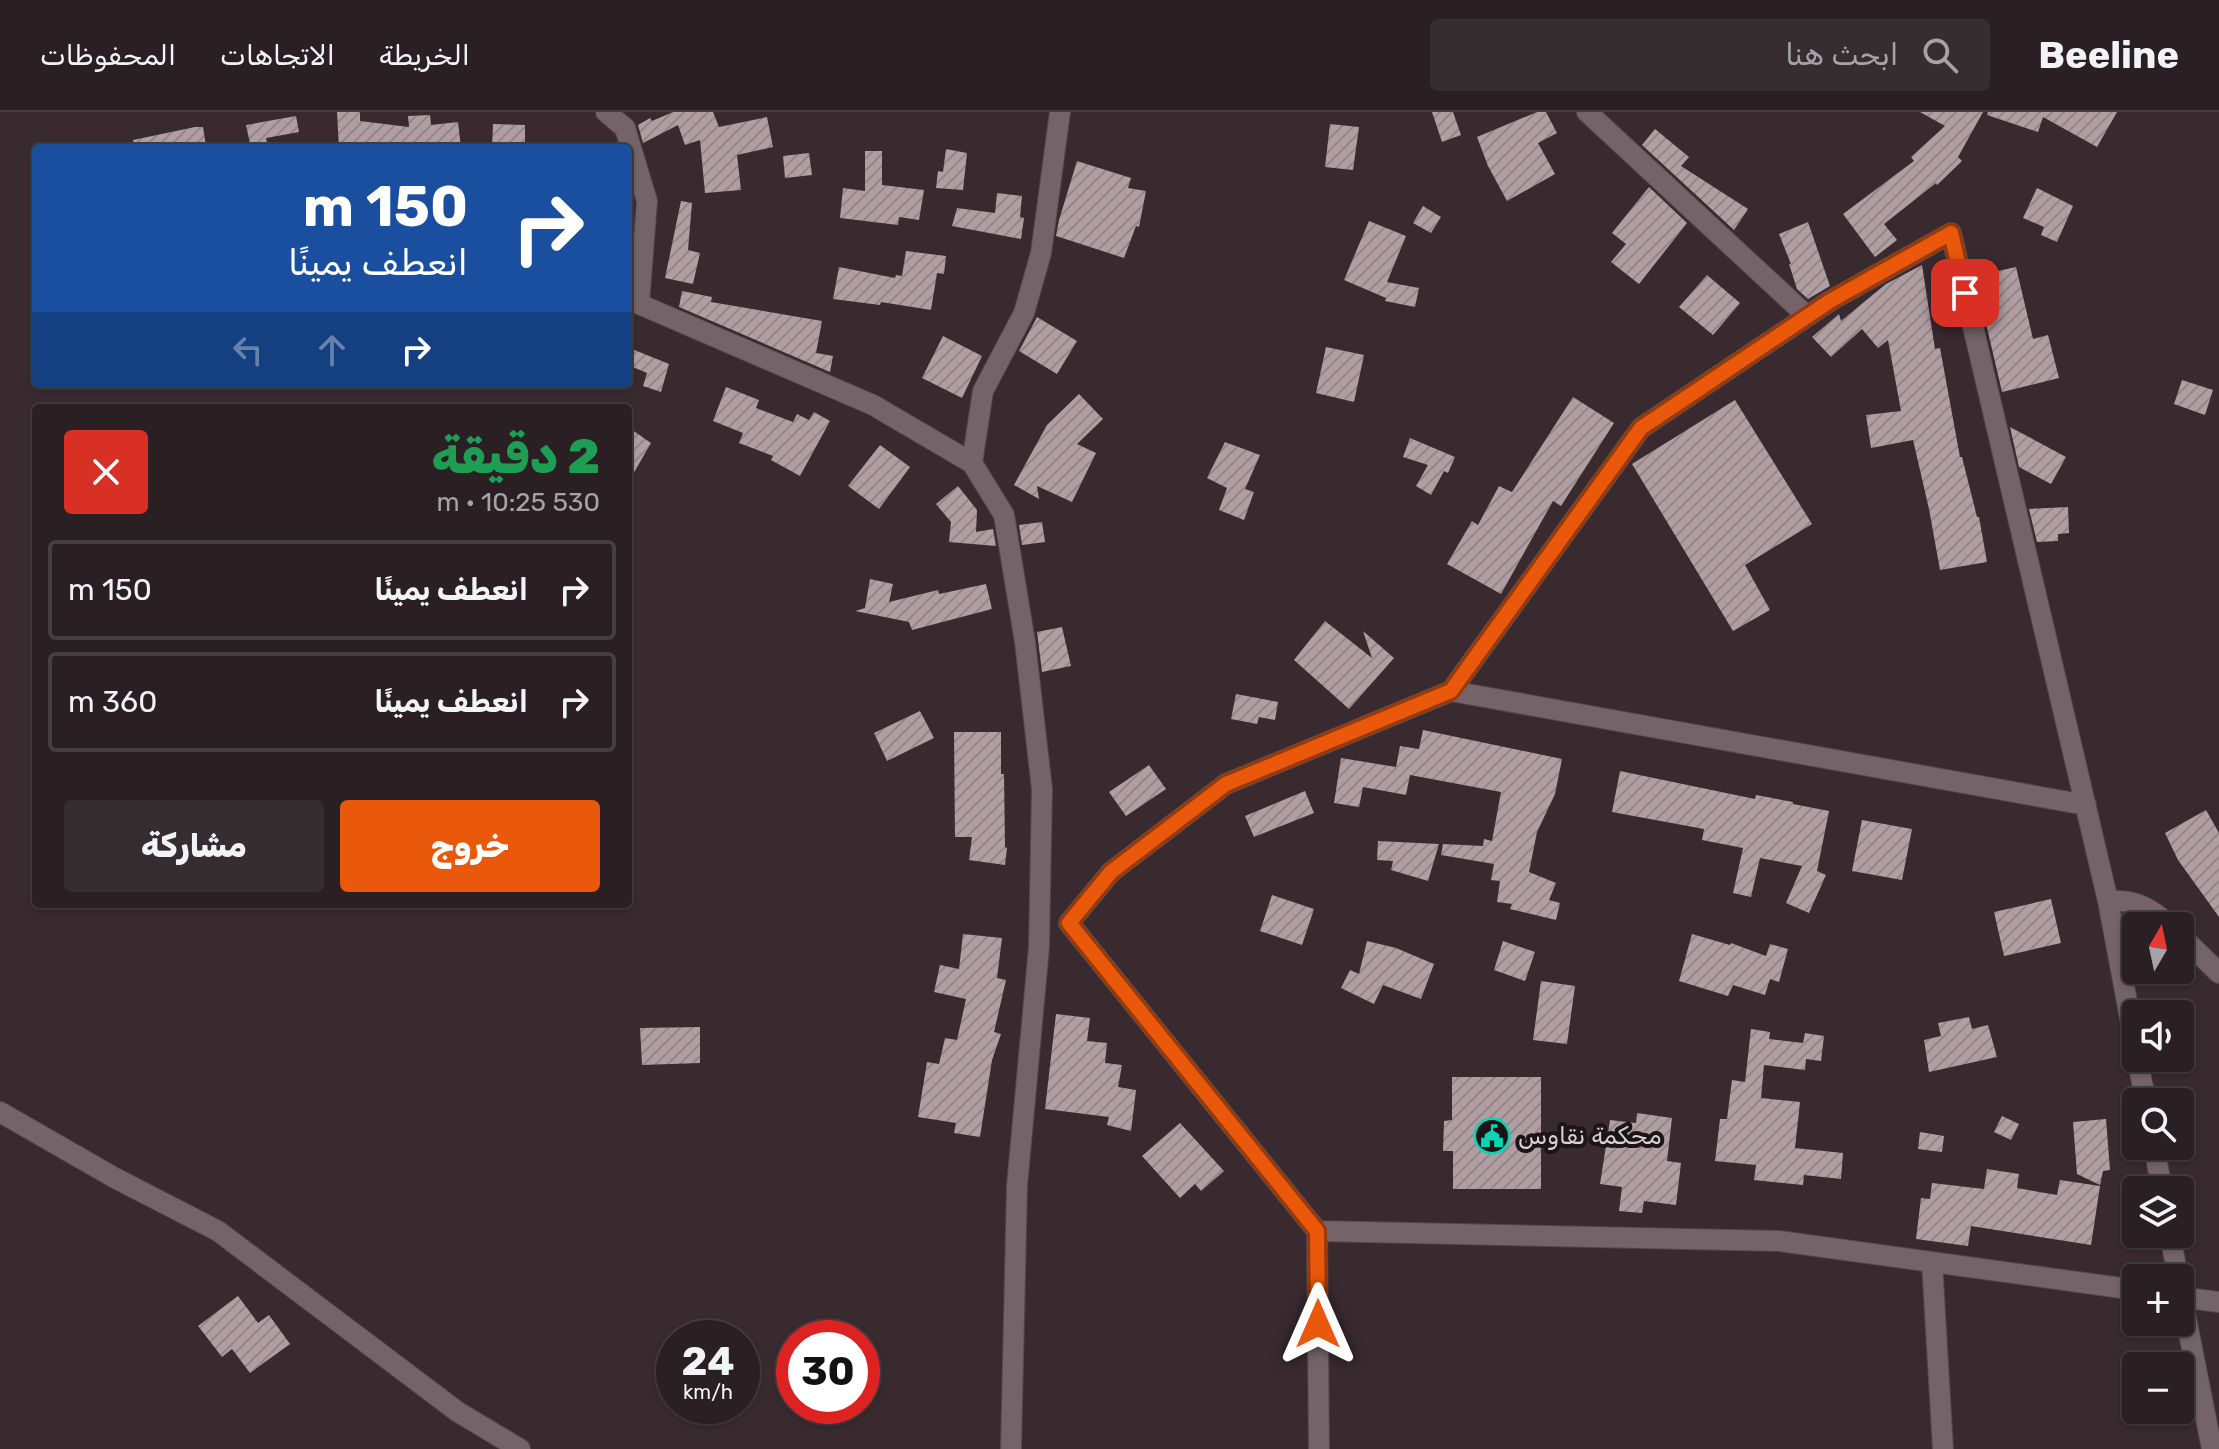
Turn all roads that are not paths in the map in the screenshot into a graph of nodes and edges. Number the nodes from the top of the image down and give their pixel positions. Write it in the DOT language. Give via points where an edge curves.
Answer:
graph roads {
  1 [pos="606,112"];
  2 [pos="1060,112"];
  3 [pos="1587,112"];
  4 [pos="630,144"];
  5 [pos="632,151"];
  6 [pos="1807,316"];
  7 [pos="972,463"];
  8 [pos="1451,691"];
  9 [pos="2086,805"];
  10 [pos="2108,901"];
  11 [pos="2155,912"];
  12 [pos="1069,923"];
  13 [pos="1039,947"];
  14 [pos="2194,949"];
  15 [pos="2219,973"];
  16 [pos="2127,1000"];
  17 [pos="0,1112"];
  18 [pos="1317,1231"];
  19 [pos="1932,1262"];
  20 [pos="2122,1288"];
  21 [pos="2194,1294"];
  22 [pos="2219,1302"];
  23 [pos="2189,1336"];
  24 [pos="520,1449"];
  25 [pos="1011,1449"];
  26 [pos="1319,1449"];
  27 [pos="1943,1449"];
  28 [pos="2212,1449"];
  1 -- 4 [label="street" via="625,128"];
  2 -- 7 [label="street" via="1041,253 1024,313 983,391"];
  3 -- 6 [label="street"];
  5 -- 7 [label="street" via="647,201 639,304 873,405"];
  6 -- 8 [label="street" via="1641,428"];
  6 -- 9 [label="street" via="1951,233"];
  7 -- 13 [label="street" via="1004,515 1025,642 1042,789"];
  8 -- 9 [label="street"];
  8 -- 12 [label="street" via="1226,784 1111,872"];
  9 -- 10 [label="street"];
  10 -- 11 [label="street" via="2138,903"];
  10 -- 16 [label="street"];
  12 -- 13 [label="street"];
  12 -- 18 [label="street"];
  13 -- 25 [label="street" via="1017,1186"];
  14 -- 15 [label="street"];
  17 -- 24 [label="street" via="218,1231 458,1412"];
  18 -- 19 [label="street" via="1779,1241"];
  18 -- 26 [label="street"];
  19 -- 20 [label="street"];
  19 -- 27 [label="street"];
  21 -- 22 [label="street"];
  23 -- 28 [label="street"];
}
